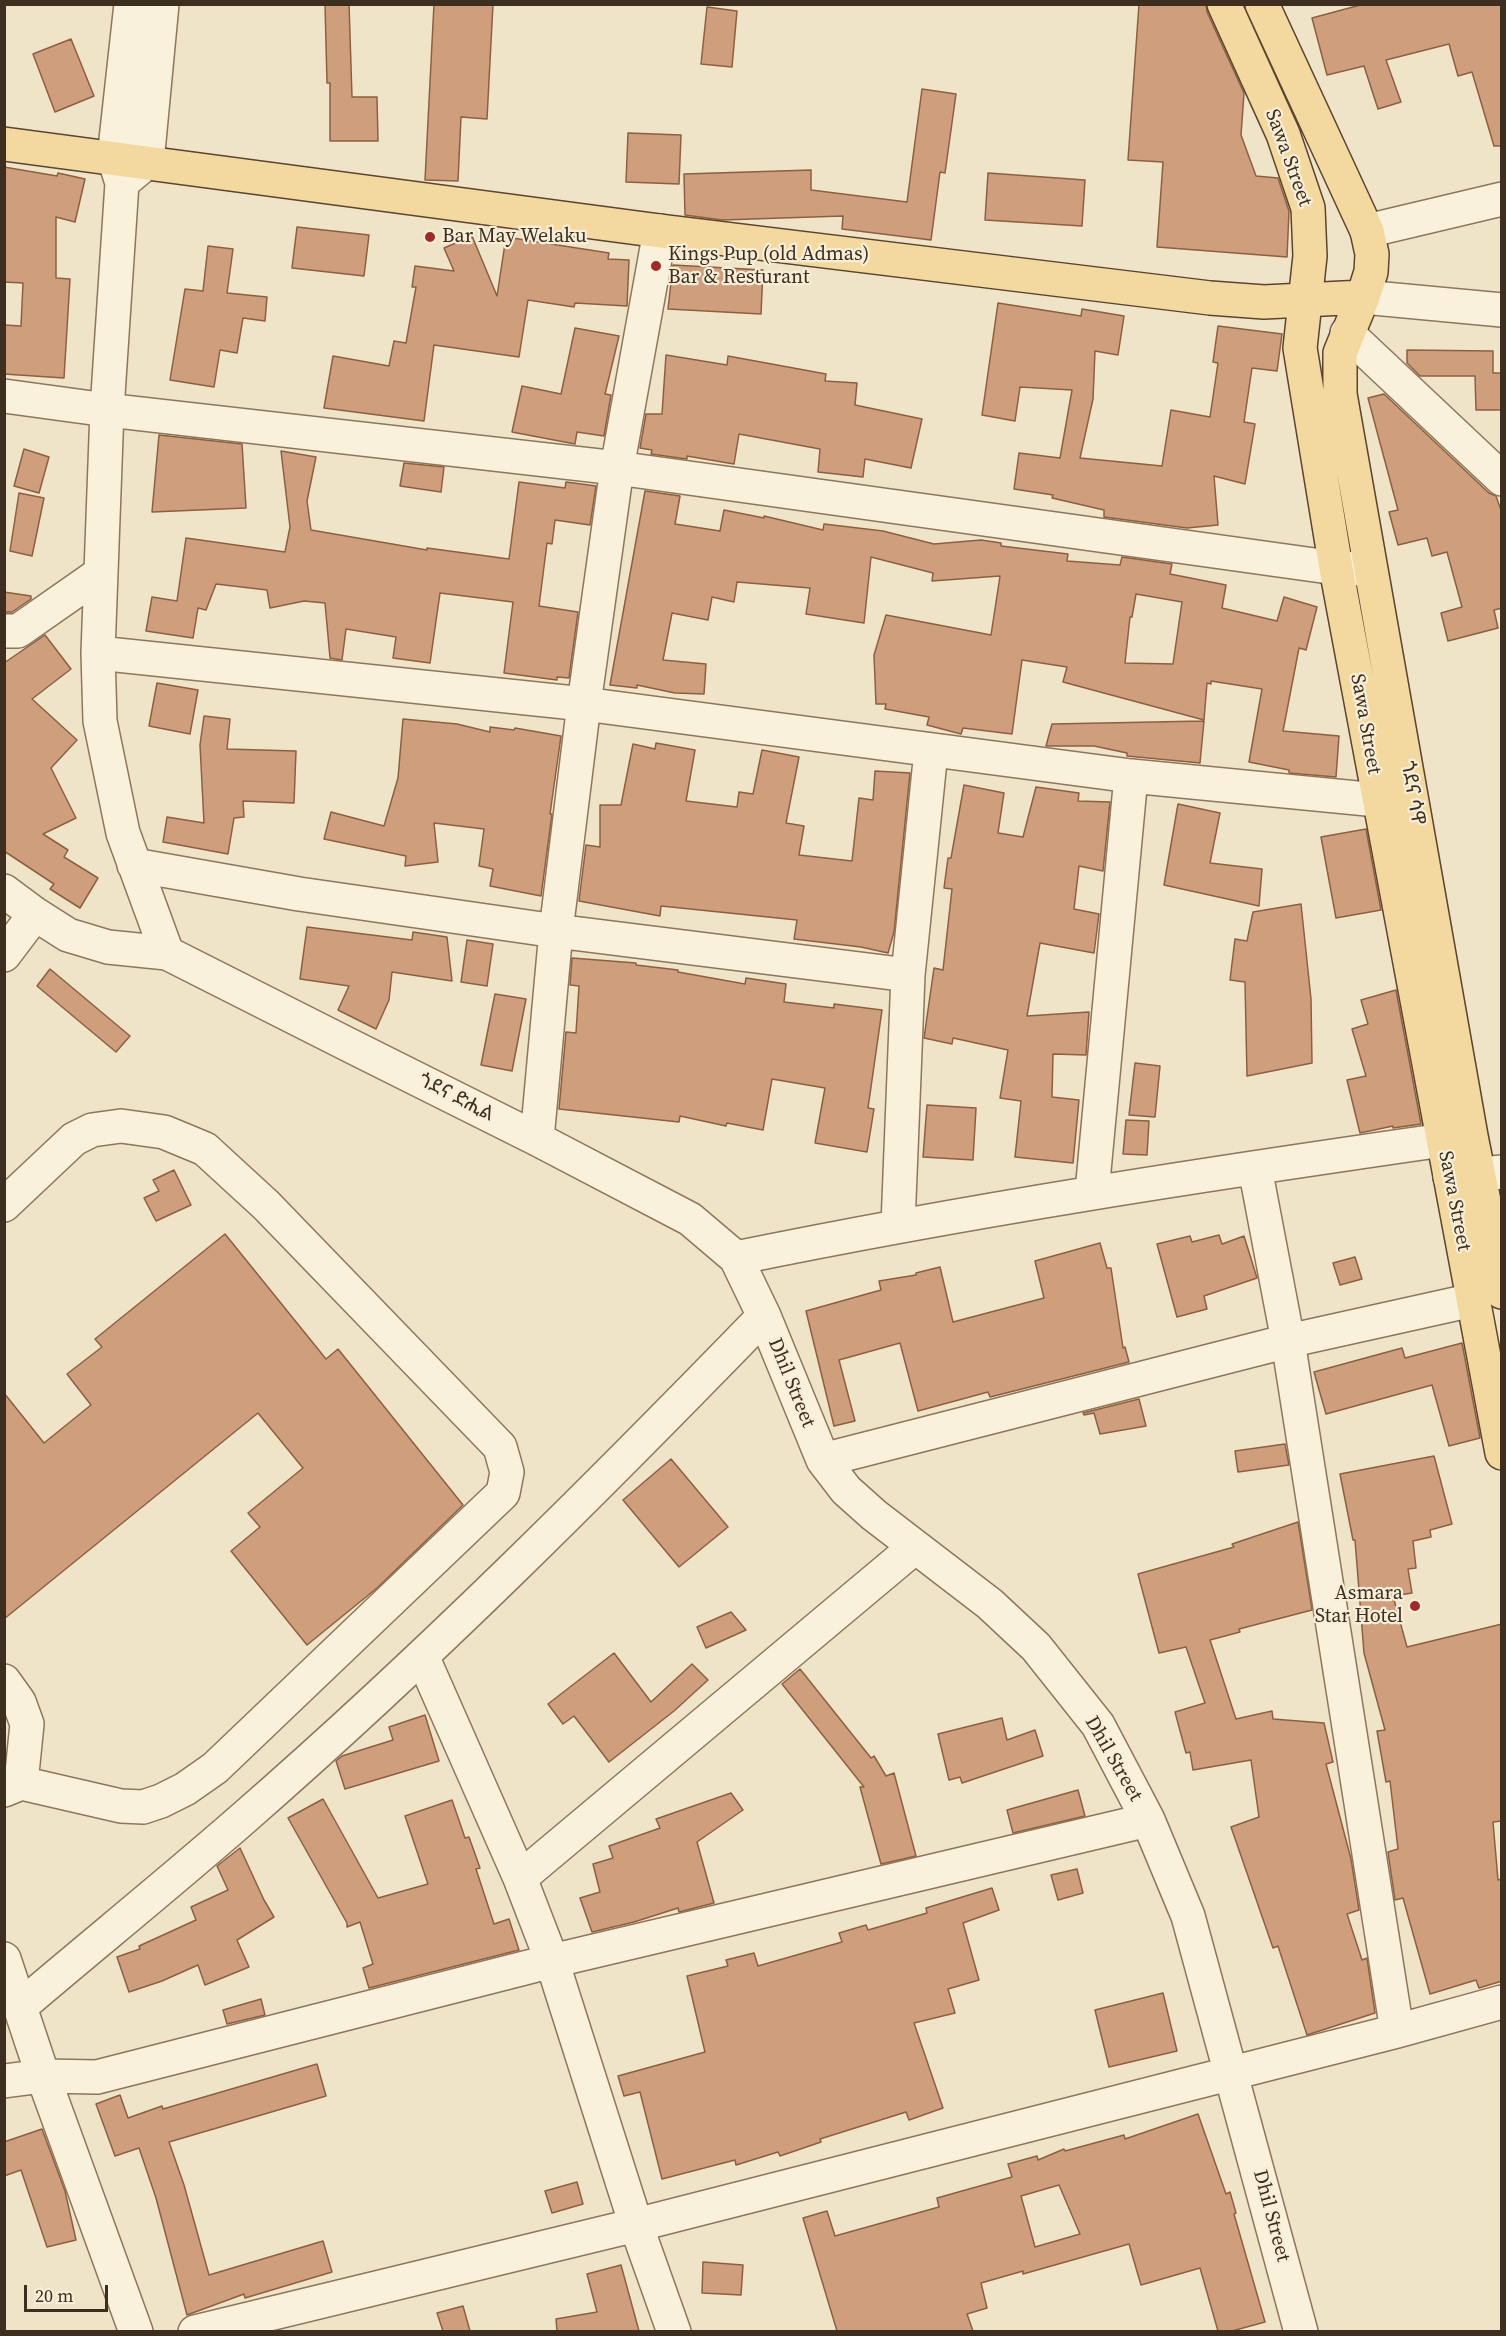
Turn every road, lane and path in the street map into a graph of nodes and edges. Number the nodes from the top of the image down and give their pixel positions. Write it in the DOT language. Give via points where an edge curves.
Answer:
graph roads {
  1 [pos="131,4"];
  2 [pos="162,4"];
  3 [pos="1262,4"];
  4 [pos="1224,5"];
  5 [pos="4,144"];
  6 [pos="147,162"];
  7 [pos="118,170"];
  8 [pos="1502,199"];
  9 [pos="660,231"];
  10 [pos="1367,231"];
  11 [pos="1363,297"];
  12 [pos="1304,300"];
  13 [pos="1502,310"];
  14 [pos="1347,333"];
  15 [pos="4,396"];
  16 [pos="107,410"];
  17 [pos="616,468"];
  18 [pos="1502,479"];
  19 [pos="1336,568"];
  20 [pos="1372,569"];
  21 [pos="101,573"];
  22 [pos="4,632"];
  23 [pos="98,653"];
  24 [pos="584,704"];
  25 [pos="931,751"];
  26 [pos="1131,776"];
  27 [pos="1379,801"];
  28 [pos="1413,804"];
  29 [pos="134,865"];
  30 [pos="4,891"];
  31 [pos="35,914"];
  32 [pos="556,931"];
  33 [pos="167,953"];
  34 [pos="4,955"];
  35 [pos="908,975"];
  36 [pos="537,1139"];
  37 [pos="1443,1140"];
  38 [pos="1255,1168"];
  39 [pos="1477,1174"];
  40 [pos="1092,1192"];
  41 [pos="4,1205"];
  42 [pos="898,1225"];
  43 [pos="736,1257"];
  44 [pos="1487,1296"];
  45 [pos="764,1316"];
  46 [pos="1288,1341"];
  47 [pos="1502,1453"];
  48 [pos="823,1461"];
  49 [pos="915,1547"];
  50 [pos="422,1656"];
  51 [pos="4,1681"];
  52 [pos="13,1786"];
  53 [pos="1148,1820"];
  54 [pos="520,1878"];
  55 [pos="4,1959"];
  56 [pos="552,1961"];
  57 [pos="1502,2002"];
  58 [pos="20,2007"];
  59 [pos="1396,2031"];
  60 [pos="1233,2073"];
  61 [pos="43,2076"];
  62 [pos="4,2081"];
  63 [pos="636,2224"];
  64 [pos="136,2331"];
  65 [pos="195,2331"];
  66 [pos="674,2331"];
  67 [pos="1301,2331"];
  1 -- 7 [label="street"];
  2 -- 6 [label="street"];
  3 -- 10 [label="main road, Sawa Street"];
  4 -- 12 [label="main road, Sawa Street" via="1283,134 1308,208 1310,256"];
  5 -- 7 [label="main road"];
  6 -- 7 [label="main road"];
  6 -- 9 [label="main road"];
  7 -- 16 [label="street"];
  8 -- 10 [label="street"];
  9 -- 12 [label="main road" via="1210,298"];
  9 -- 17 [label="street"];
  10 -- 11 [label="main road, Sawa Street" via="1371,272"];
  11 -- 12 [label="main road"];
  11 -- 13 [label="street"];
  11 -- 14 [label="main road, ጎደና ሳዋ"];
  12 -- 19 [label="main road, Sawa Street" via="1300,348"];
  14 -- 18 [label="street"];
  14 -- 20 [label="main road, ጎደና ሳዋ" via="1340,353 1340,394"];
  15 -- 16 [label="street"];
  16 -- 17 [label="street"];
  16 -- 21 [label="street"];
  17 -- 19 [label="street"];
  17 -- 24 [label="street"];
  19 -- 20 [label="street"];
  19 -- 27 [label="main road, Sawa Street"];
  20 -- 28 [label="main road, ጎደና ሳዋ"];
  21 -- 22 [label="street" via="18,630"];
  21 -- 23 [label="street"];
  23 -- 24 [label="street"];
  23 -- 29 [label="street" via="100,721 123,833"];
  24 -- 25 [label="street"];
  24 -- 32 [label="street"];
  25 -- 26 [label="street"];
  25 -- 35 [label="street"];
  26 -- 27 [label="street"];
  26 -- 40 [label="street"];
  27 -- 28 [label="street"];
  27 -- 37 [label="main road, Sawa Street"];
  28 -- 39 [label="main road, ጎደና ሳዋ"];
  29 -- 32 [label="street" via="299,894"];
  29 -- 33 [label="street"];
  30 -- 31 [label="street"];
  31 -- 33 [label="street" via="68,935 108,947"];
  31 -- 34 [label="street"];
  32 -- 35 [label="street"];
  32 -- 36 [label="street"];
  33 -- 36 [label="street, ጎደና ድሒል"];
  35 -- 42 [label="street"];
  36 -- 43 [label="street, ጎደና ድሒል" via="690,1219"];
  37 -- 38 [label="street"];
  37 -- 39 [label="main road, Sawa Street"];
  38 -- 40 [label="street"];
  38 -- 46 [label="street"];
  39 -- 44 [label="main road, Sawa Street"];
  40 -- 42 [label="street"];
  41 -- 52 [label="street" via="74,1139 92,1130 121,1126 164,1132 205,1149 266,1205 500,1447 507,1472 503,1492 215,1768 185,1789 142,1807"];
  42 -- 43 [label="street"];
  43 -- 45 [label="street, Dhil Street"];
  44 -- 46 [label="street"];
  44 -- 47 [label="main road, Sawa Street"];
  45 -- 48 [label="street, Dhil Street"];
  45 -- 50 [label="street"];
  46 -- 48 [label="street"];
  46 -- 59 [label="street"];
  48 -- 49 [label="street, Dhil Street" via="846,1490"];
  49 -- 53 [label="street, Dhil Street" via="990,1604 1036,1647 1098,1725"];
  49 -- 54 [label="street"];
  50 -- 54 [label="street"];
  50 -- 58 [label="street" via="246,1816"];
  51 -- 52 [label="street" via="19,1702 27,1724"];
  53 -- 56 [label="street"];
  53 -- 60 [label="street, Dhil Street" via="1188,1916"];
  54 -- 56 [label="street"];
  55 -- 58 [label="street"];
  56 -- 61 [label="street" via="97,2078"];
  56 -- 63 [label="street"];
  57 -- 59 [label="street"];
  58 -- 61 [label="street"];
  59 -- 60 [label="street"];
  60 -- 63 [label="street"];
  60 -- 67 [label="street, Dhil Street"];
  61 -- 62 [label="street"];
  61 -- 64 [label="street"];
  63 -- 65 [label="street"];
  63 -- 66 [label="street"];
}
